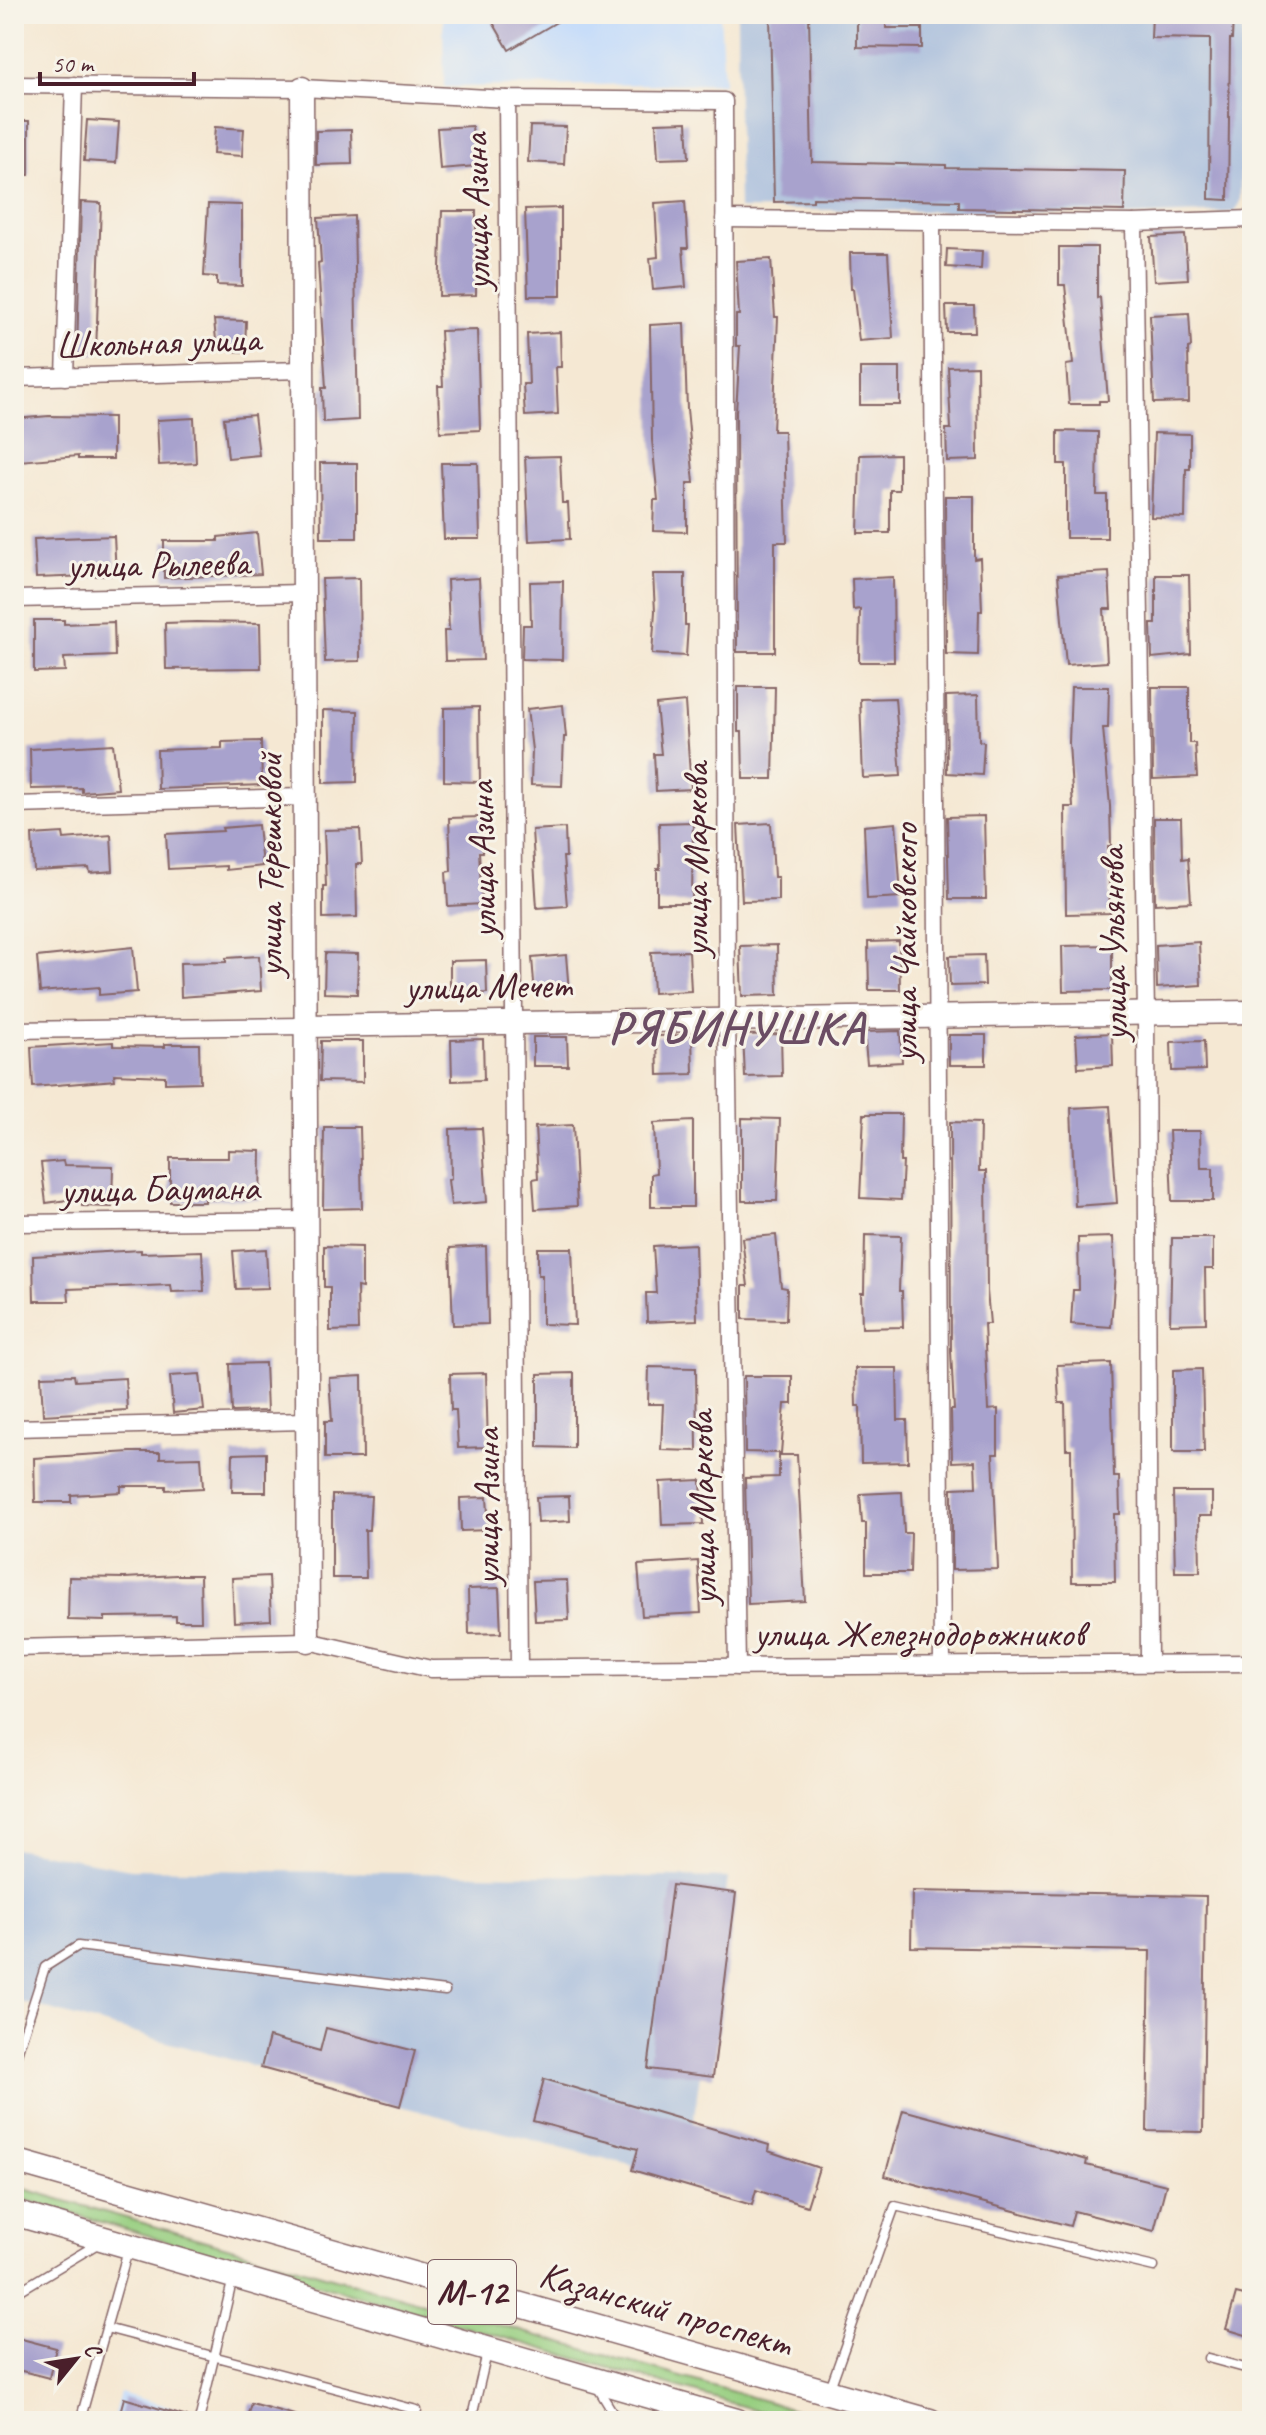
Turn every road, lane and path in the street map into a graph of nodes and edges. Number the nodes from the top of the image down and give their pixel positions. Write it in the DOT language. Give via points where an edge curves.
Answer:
graph roads {
  1 [pos="14,85"];
  2 [pos="74,85"];
  3 [pos="302,88"];
  4 [pos="507,99"];
  5 [pos="724,219"];
  6 [pos="1252,219"];
  7 [pos="932,221"];
  8 [pos="1134,223"];
  9 [pos="303,370"];
  10 [pos="65,377"];
  11 [pos="14,378"];
  12 [pos="304,593"];
  13 [pos="14,599"];
  14 [pos="304,797"];
  15 [pos="14,805"];
  16 [pos="1252,1012"];
  17 [pos="1146,1015"];
  18 [pos="936,1016"];
  19 [pos="727,1018"];
  20 [pos="516,1021"];
  21 [pos="305,1026"];
  22 [pos="14,1030"];
  23 [pos="306,1220"];
  24 [pos="14,1223"];
  25 [pos="306,1421"];
  26 [pos="14,1428"];
  27 [pos="308,1641"];
  28 [pos="14,1648"];
  29 [pos="1149,1663"];
  30 [pos="1252,1663"];
  31 [pos="942,1665"];
  32 [pos="737,1667"];
  33 [pos="519,1668"];
  34 [pos="445,1991"];
  35 [pos="14,2063"];
  36 [pos="14,2161"];
  37 [pos="14,2213"];
  38 [pos="118,2242"];
  39 [pos="1154,2267"];
  40 [pos="234,2276"];
  41 [pos="14,2294"];
  42 [pos="106,2328"];
  43 [pos="489,2349"];
  44 [pos="214,2356"];
  45 [pos="1208,2358"];
  46 [pos="1252,2370"];
  47 [pos="591,2378"];
  48 [pos="828,2393"];
  49 [pos="417,2410"];
  50 [pos="80,2421"];
  51 [pos="199,2421"];
  52 [pos="471,2421"];
  53 [pos="618,2421"];
  54 [pos="737,2421"];
  55 [pos="930,2421"];
  1 -- 2 [label="street"];
  2 -- 3 [label="street"];
  2 -- 10 [label="street"];
  3 -- 4 [label="street"];
  3 -- 9 [label="street, улица Терешковой"];
  4 -- 5 [label="street, улица Маркова" via="724,101"];
  4 -- 20 [label="street, улица Азина"];
  5 -- 7 [label="street"];
  5 -- 19 [label="street, улица Маркова"];
  6 -- 8 [label="street"];
  7 -- 8 [label="street"];
  7 -- 18 [label="street, улица Чайковского"];
  8 -- 17 [label="street, улица Ульянова"];
  9 -- 10 [label="street, Школьная улица"];
  9 -- 12 [label="street, улица Терешковой"];
  10 -- 11 [label="street, Школьная улица"];
  12 -- 13 [label="street, улица Рылеева"];
  12 -- 14 [label="street, улица Терешковой"];
  14 -- 15 [label="street"];
  14 -- 21 [label="street, улица Терешковой"];
  16 -- 17 [label="street, улица Мечет"];
  17 -- 18 [label="street, улица Мечет"];
  17 -- 29 [label="street, улица Ульянова"];
  18 -- 19 [label="street, улица Мечет"];
  18 -- 31 [label="street, улица Чайковского"];
  19 -- 20 [label="street, улица Мечет"];
  19 -- 32 [label="street, улица Маркова"];
  20 -- 21 [label="street, улица Мечет"];
  20 -- 33 [label="street, улица Азина"];
  21 -- 22 [label="street, улица Мечет"];
  21 -- 23 [label="street, улица Терешковой"];
  23 -- 24 [label="street, улица Баумана"];
  23 -- 25 [label="street, улица Терешковой"];
  25 -- 26 [label="street"];
  25 -- 27 [label="street, улица Терешковой"];
  27 -- 28 [label="street, улица Железнодорожников"];
  27 -- 33 [label="street, улица Железнодорожников" via="431,1669"];
  29 -- 30 [label="street, улица Железнодорожников"];
  29 -- 31 [label="street, улица Железнодорожников"];
  31 -- 32 [label="street, улица Железнодорожников"];
  32 -- 33 [label="street, улица Железнодорожников"];
  34 -- 35 [label="lane" via="78,1946 45,1967"];
  36 -- 48 [label="main road, Казанский проспект / М-12"];
  37 -- 38 [label="main road, М-12"];
  38 -- 40 [label="main road, М-12"];
  38 -- 41 [label="lane"];
  38 -- 42 [label="lane"];
  39 -- 48 [label="lane" via="895,2206"];
  40 -- 43 [label="main road, М-12"];
  40 -- 44 [label="lane"];
  42 -- 44 [label="lane"];
  42 -- 50 [label="lane"];
  43 -- 47 [label="main road, М-12"];
  43 -- 52 [label="lane"];
  44 -- 49 [label="lane"];
  44 -- 51 [label="lane"];
  45 -- 46 [label="lane"];
  47 -- 53 [label="lane"];
  47 -- 54 [label="main road, М-12"];
  48 -- 55 [label="main road, Казанский проспект / М-12"];
}
